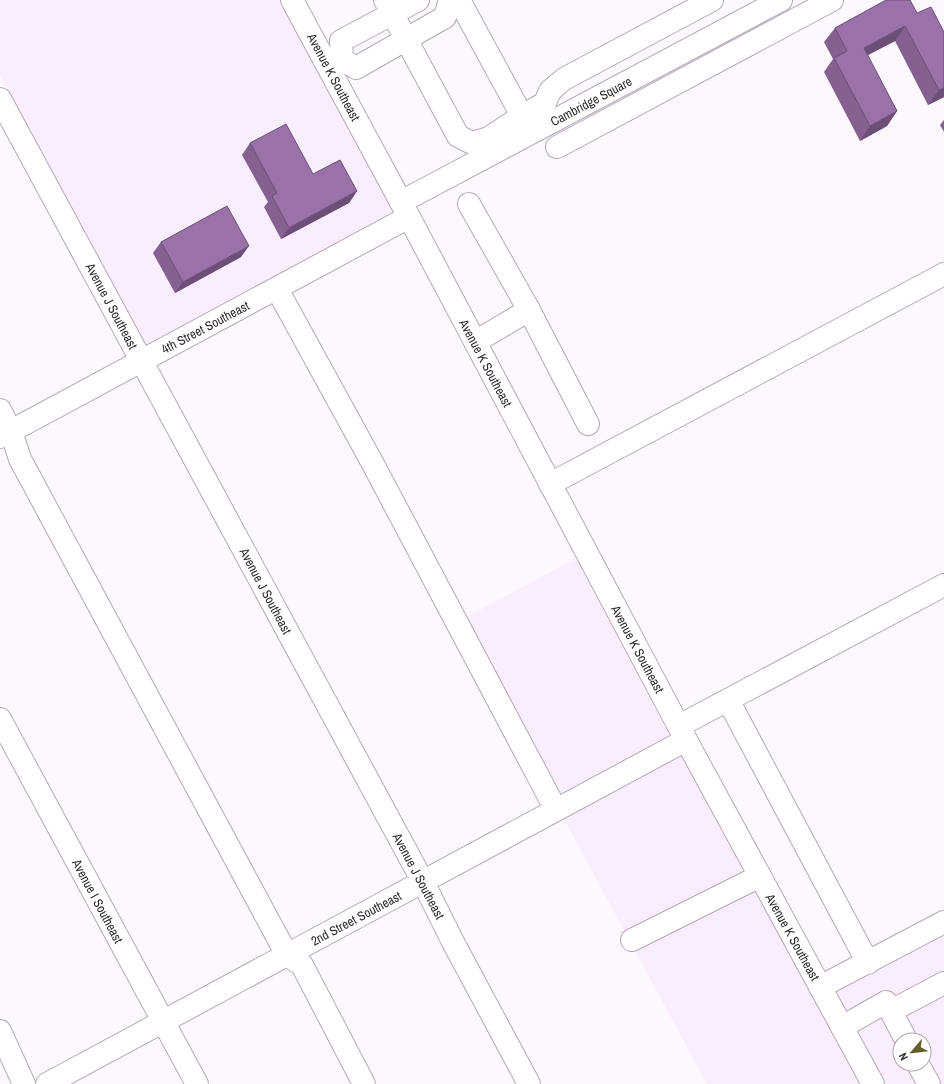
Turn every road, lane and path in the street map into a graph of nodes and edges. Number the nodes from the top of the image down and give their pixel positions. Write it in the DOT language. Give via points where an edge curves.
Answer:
graph roads {
  1 [pos="292,0"];
  2 [pos="418,0"];
  3 [pos="450,0"];
  4 [pos="459,0"];
  5 [pos="712,0"];
  6 [pos="781,0"];
  7 [pos="832,0"];
  8 [pos="389,7"];
  9 [pos="406,40"];
  10 [pos="335,63"];
  11 [pos="0,99"];
  12 [pos="522,116"];
  13 [pos="557,147"];
  14 [pos="469,204"];
  15 [pos="405,210"];
  16 [pos="944,274"];
  17 [pos="277,289"];
  18 [pos="529,310"];
  19 [pos="475,342"];
  20 [pos="142,361"];
  21 [pos="0,410"];
  22 [pos="588,424"];
  23 [pos="5,434"];
  24 [pos="550,484"];
  25 [pos="944,585"];
  26 [pos="728,700"];
  27 [pos="0,719"];
  28 [pos="682,733"];
  29 [pos="556,810"];
  30 [pos="760,876"];
  31 [pos="423,882"];
  32 [pos="944,922"];
  33 [pos="632,940"];
  34 [pos="288,955"];
  35 [pos="868,963"];
  36 [pos="944,983"];
  37 [pos="820,987"];
  38 [pos="891,1012"];
  39 [pos="163,1022"];
  40 [pos="842,1027"];
  41 [pos="0,1031"];
  42 [pos="902,1032"];
  43 [pos="922,1072"];
  44 [pos="24,1084"];
  45 [pos="47,1084"];
  46 [pos="196,1084"];
  47 [pos="364,1084"];
  48 [pos="529,1084"];
  49 [pos="873,1084"];
  50 [pos="928,1084"];
  1 -- 10 [label="street, Avenue K Southeast"];
  2 -- 8 [label="street"];
  3 -- 9 [label="street" via="445,17"];
  4 -- 12 [label="street"];
  5 -- 12 [label="street" via="564,79 550,91 545,103"];
  6 -- 15 [label="street, Cambridge Square"];
  7 -- 13 [label="street"];
  8 -- 9 [label="street"];
  8 -- 10 [label="street" via="341,41"];
  9 -- 10 [label="street" via="356,68"];
  9 -- 12 [label="street" via="458,136 472,143 489,138"];
  10 -- 15 [label="street, Avenue K Southeast"];
  11 -- 20 [label="street, Avenue J Southeast"];
  14 -- 18 [label="street"];
  15 -- 17 [label="street, 4th Street Southeast"];
  15 -- 19 [label="street, Avenue K Southeast"];
  16 -- 24 [label="street"];
  17 -- 20 [label="street, 4th Street Southeast"];
  17 -- 29 [label="street" via="373,464"];
  18 -- 19 [label="street"];
  18 -- 22 [label="street"];
  19 -- 24 [label="street, Avenue K Southeast"];
  20 -- 23 [label="street, 4th Street Southeast"];
  20 -- 31 [label="street, Avenue J Southeast"];
  21 -- 23 [label="street"];
  23 -- 34 [label="street"];
  24 -- 28 [label="street, Avenue K Southeast"];
  25 -- 26 [label="street"];
  26 -- 28 [label="street"];
  26 -- 35 [label="street"];
  27 -- 39 [label="street, Avenue I Southeast"];
  28 -- 29 [label="street, 2nd Street Southeast"];
  28 -- 30 [label="street, Avenue K Southeast"];
  29 -- 31 [label="street, 2nd Street Southeast"];
  30 -- 33 [label="street"];
  30 -- 37 [label="street, Avenue K Southeast"];
  31 -- 34 [label="street, 2nd Street Southeast"];
  31 -- 48 [label="street, Avenue J Southeast"];
  32 -- 35 [label="street"];
  34 -- 39 [label="street, 2nd Street Southeast"];
  34 -- 47 [label="street" via="302,965"];
  35 -- 37 [label="street"];
  36 -- 38 [label="street"];
  37 -- 40 [label="street, Avenue K Southeast"];
  38 -- 40 [label="street" via="886,1002"];
  38 -- 42 [label="street"];
  39 -- 45 [label="street, 2nd Street Southeast"];
  39 -- 46 [label="street, Avenue I Southeast"];
  40 -- 49 [label="street, Avenue K Southeast"];
  41 -- 44 [label="street"];
  43 -- 50 [label="street"];
}
